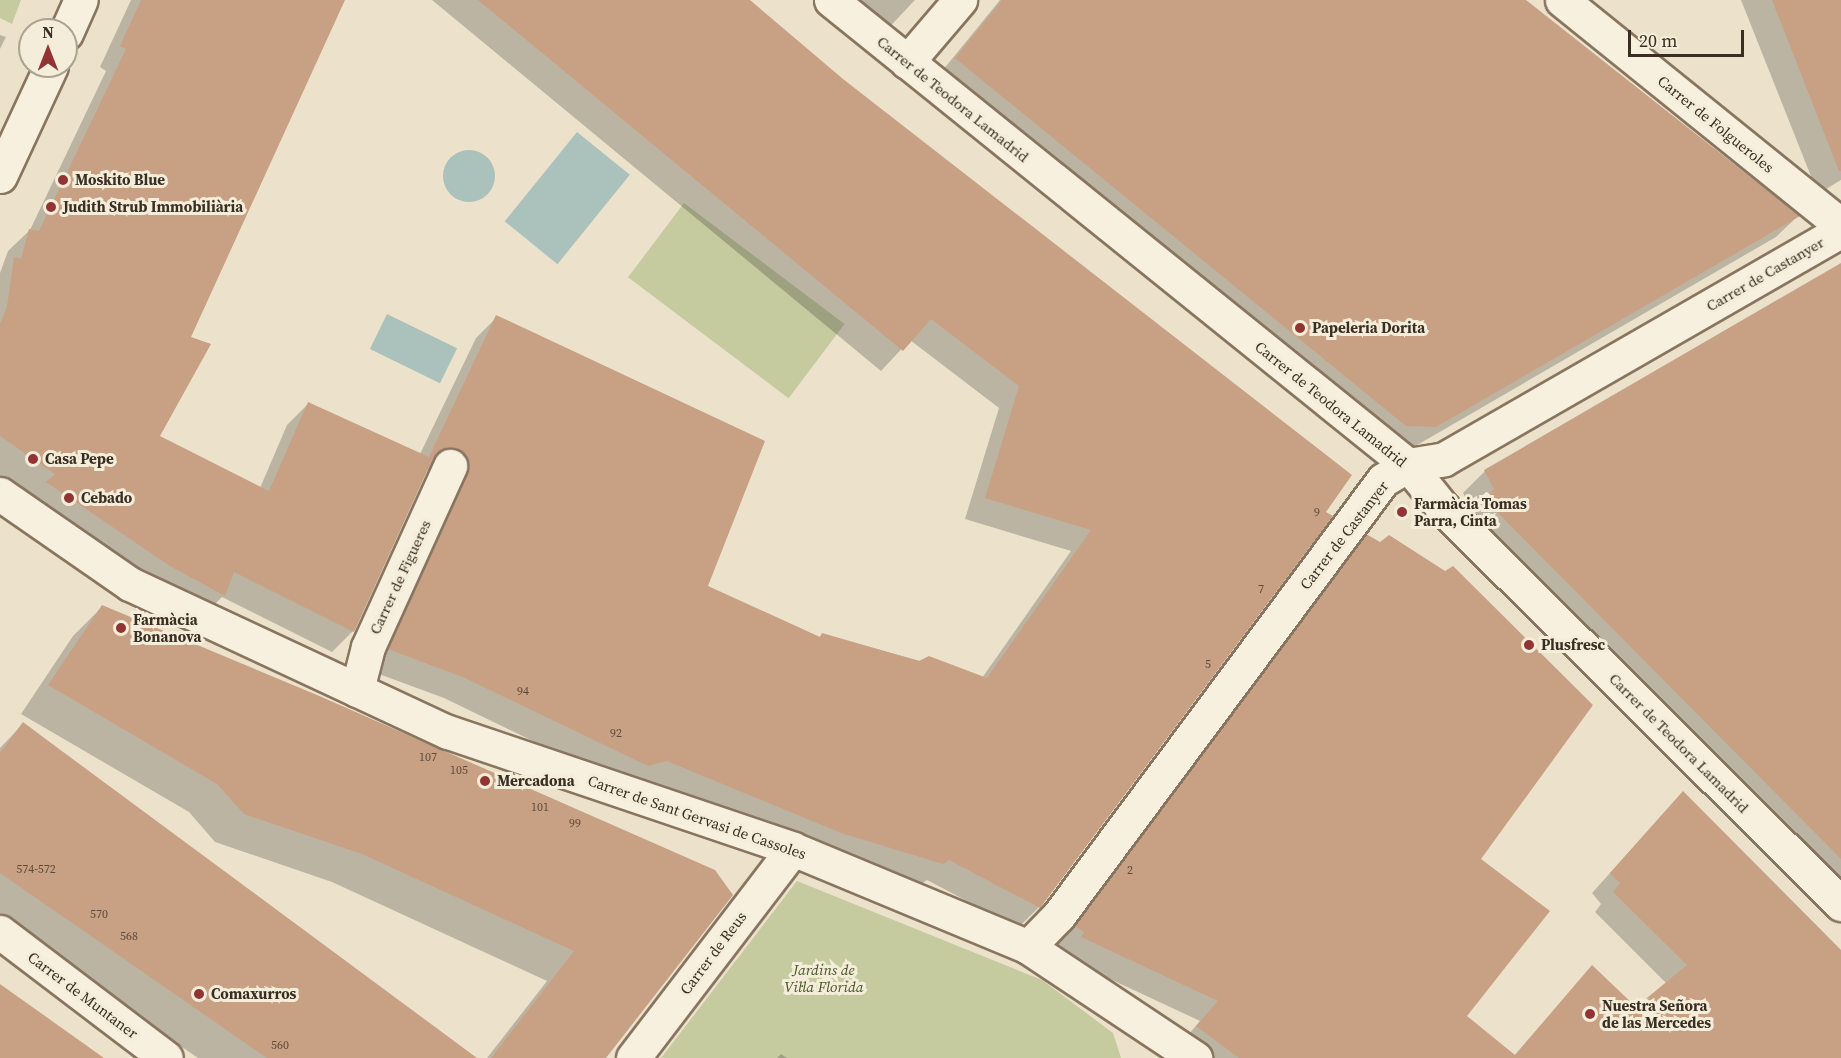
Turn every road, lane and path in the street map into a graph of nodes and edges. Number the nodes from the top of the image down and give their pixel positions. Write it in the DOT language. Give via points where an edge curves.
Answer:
graph roads {
  1 [pos="81,0"];
  2 [pos="831,0"];
  3 [pos="960,0"];
  4 [pos="1562,0"];
  5 [pos="73,18"];
  6 [pos="907,62"];
  7 [pos="45,78"];
  8 [pos="0,176"];
  9 [pos="1841,225"];
  10 [pos="1841,231"];
  11 [pos="1408,465"];
  12 [pos="450,466"];
  13 [pos="0,494"];
  14 [pos="357,690"];
  15 [pos="793,849"];
  16 [pos="1841,904"];
  17 [pos="0,932"];
  18 [pos="1028,947"];
  19 [pos="1175,1052"];
  20 [pos="166,1058"];
  21 [pos="633,1058"];
  1 -- 5 [label="street"];
  2 -- 6 [label="street, Carrer de Teodora Lamadrid"];
  3 -- 6 [label="street"];
  4 -- 9 [label="street, Carrer de Folgueroles"];
  6 -- 11 [label="street, Carrer de Teodora Lamadrid"];
  7 -- 8 [label="street"];
  10 -- 11 [label="street, Carrer de Castanyer" via="1444,459"];
  11 -- 16 [label="street, Carrer de Teodora Lamadrid" via="1442,507"];
  11 -- 18 [label="street, Carrer de Castanyer" via="1383,480 1059,915"];
  12 -- 14 [label="street, Carrer de Figueres" via="368,647"];
  13 -- 14 [label="street, Carrer de Sant Gervasi de Cassoles" via="130,584"];
  14 -- 15 [label="street, Carrer de Sant Gervasi de Cassoles" via="448,732"];
  15 -- 18 [label="street, Carrer de Sant Gervasi de Cassoles"];
  15 -- 21 [label="street, Carrer de Reus"];
  17 -- 20 [label="street, Carrer de Muntaner"];
  18 -- 19 [label="street, Carrer de Sant Gervasi de Cassoles"];
}
